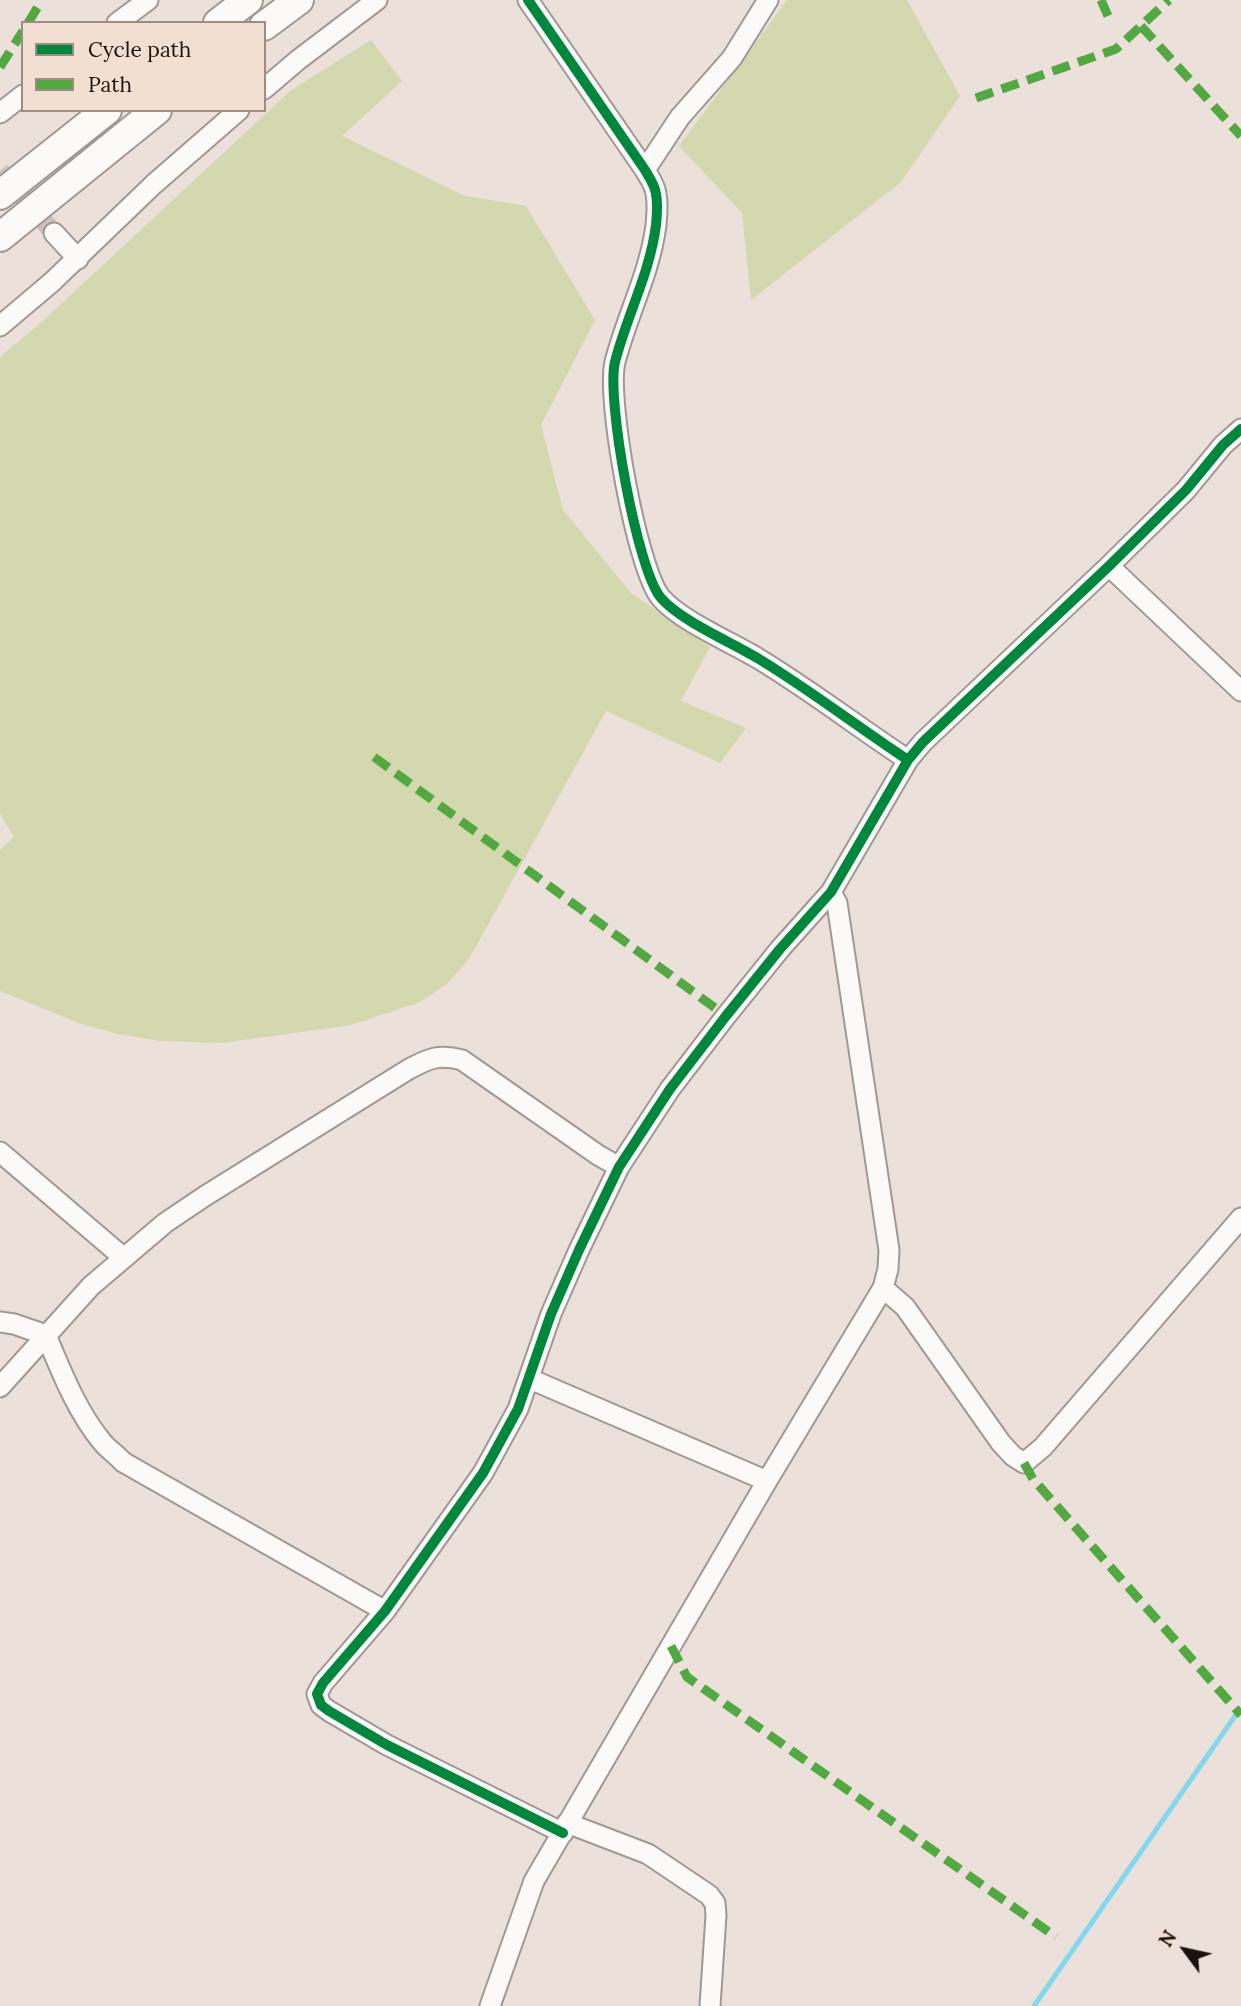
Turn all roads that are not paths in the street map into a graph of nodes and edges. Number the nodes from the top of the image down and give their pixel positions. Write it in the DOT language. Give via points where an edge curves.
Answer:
graph roads {
  1 [pos="148,0"];
  2 [pos="248,0"];
  3 [pos="299,0"];
  4 [pos="377,0"];
  5 [pos="528,0"];
  6 [pos="768,0"];
  7 [pos="120,21"];
  8 [pos="221,21"];
  9 [pos="266,25"];
  10 [pos="266,87"];
  11 [pos="21,97"];
  12 [pos="104,112"];
  13 [pos="155,112"];
  14 [pos="237,112"];
  15 [pos="0,113"];
  16 [pos="645,170"];
  17 [pos="0,195"];
  18 [pos="54,233"];
  19 [pos="0,237"];
  20 [pos="78,258"];
  21 [pos="0,326"];
  22 [pos="1241,429"];
  23 [pos="1109,566"];
  24 [pos="1241,691"];
  25 [pos="908,760"];
  26 [pos="831,892"];
  27 [pos="0,1152"];
  28 [pos="619,1167"];
  29 [pos="1241,1218"];
  30 [pos="124,1258"];
  31 [pos="883,1287"];
  32 [pos="0,1322"];
  33 [pos="46,1335"];
  34 [pos="530,1379"];
  35 [pos="0,1387"];
  36 [pos="767,1481"];
  37 [pos="385,1611"];
  38 [pos="565,1828"];
  39 [pos="490,2006"];
  40 [pos="710,2006"];
  1 -- 7 [label="street"];
  2 -- 8 [label="highway"];
  3 -- 9 [label="highway"];
  4 -- 10 [label="street"];
  5 -- 16 [label="street"];
  6 -- 16 [label="street" via="732,58 680,117"];
  11 -- 15 [label="street"];
  12 -- 17 [label="highway"];
  13 -- 19 [label="highway"];
  14 -- 20 [label="street"];
  16 -- 25 [label="street" via="657,195 654,238 612,381 620,450 648,578 674,611 760,659"];
  18 -- 20 [label="street"];
  20 -- 21 [label="street"];
  22 -- 23 [label="street"];
  23 -- 24 [label="street"];
  23 -- 25 [label="street"];
  25 -- 26 [label="street"];
  26 -- 28 [label="street" via="726,1016"];
  26 -- 31 [label="street" via="837,903 889,1250"];
  27 -- 30 [label="street"];
  28 -- 30 [label="street" via="462,1060 433,1057 205,1196"];
  28 -- 34 [label="street" via="551,1314"];
  29 -- 31 [label="street" via="1024,1463 1001,1443 905,1307"];
  30 -- 33 [label="street"];
  31 -- 36 [label="street"];
  32 -- 33 [label="street"];
  33 -- 35 [label="street"];
  33 -- 37 [label="street" via="85,1416 103,1443 123,1461"];
  34 -- 36 [label="street"];
  34 -- 37 [label="street" via="483,1474"];
  36 -- 38 [label="street"];
  37 -- 38 [label="street" via="323,1683 317,1694 321,1705 387,1745"];
  38 -- 39 [label="street" via="534,1881"];
  38 -- 40 [label="street" via="648,1854 709,1895 716,1915"];
}
